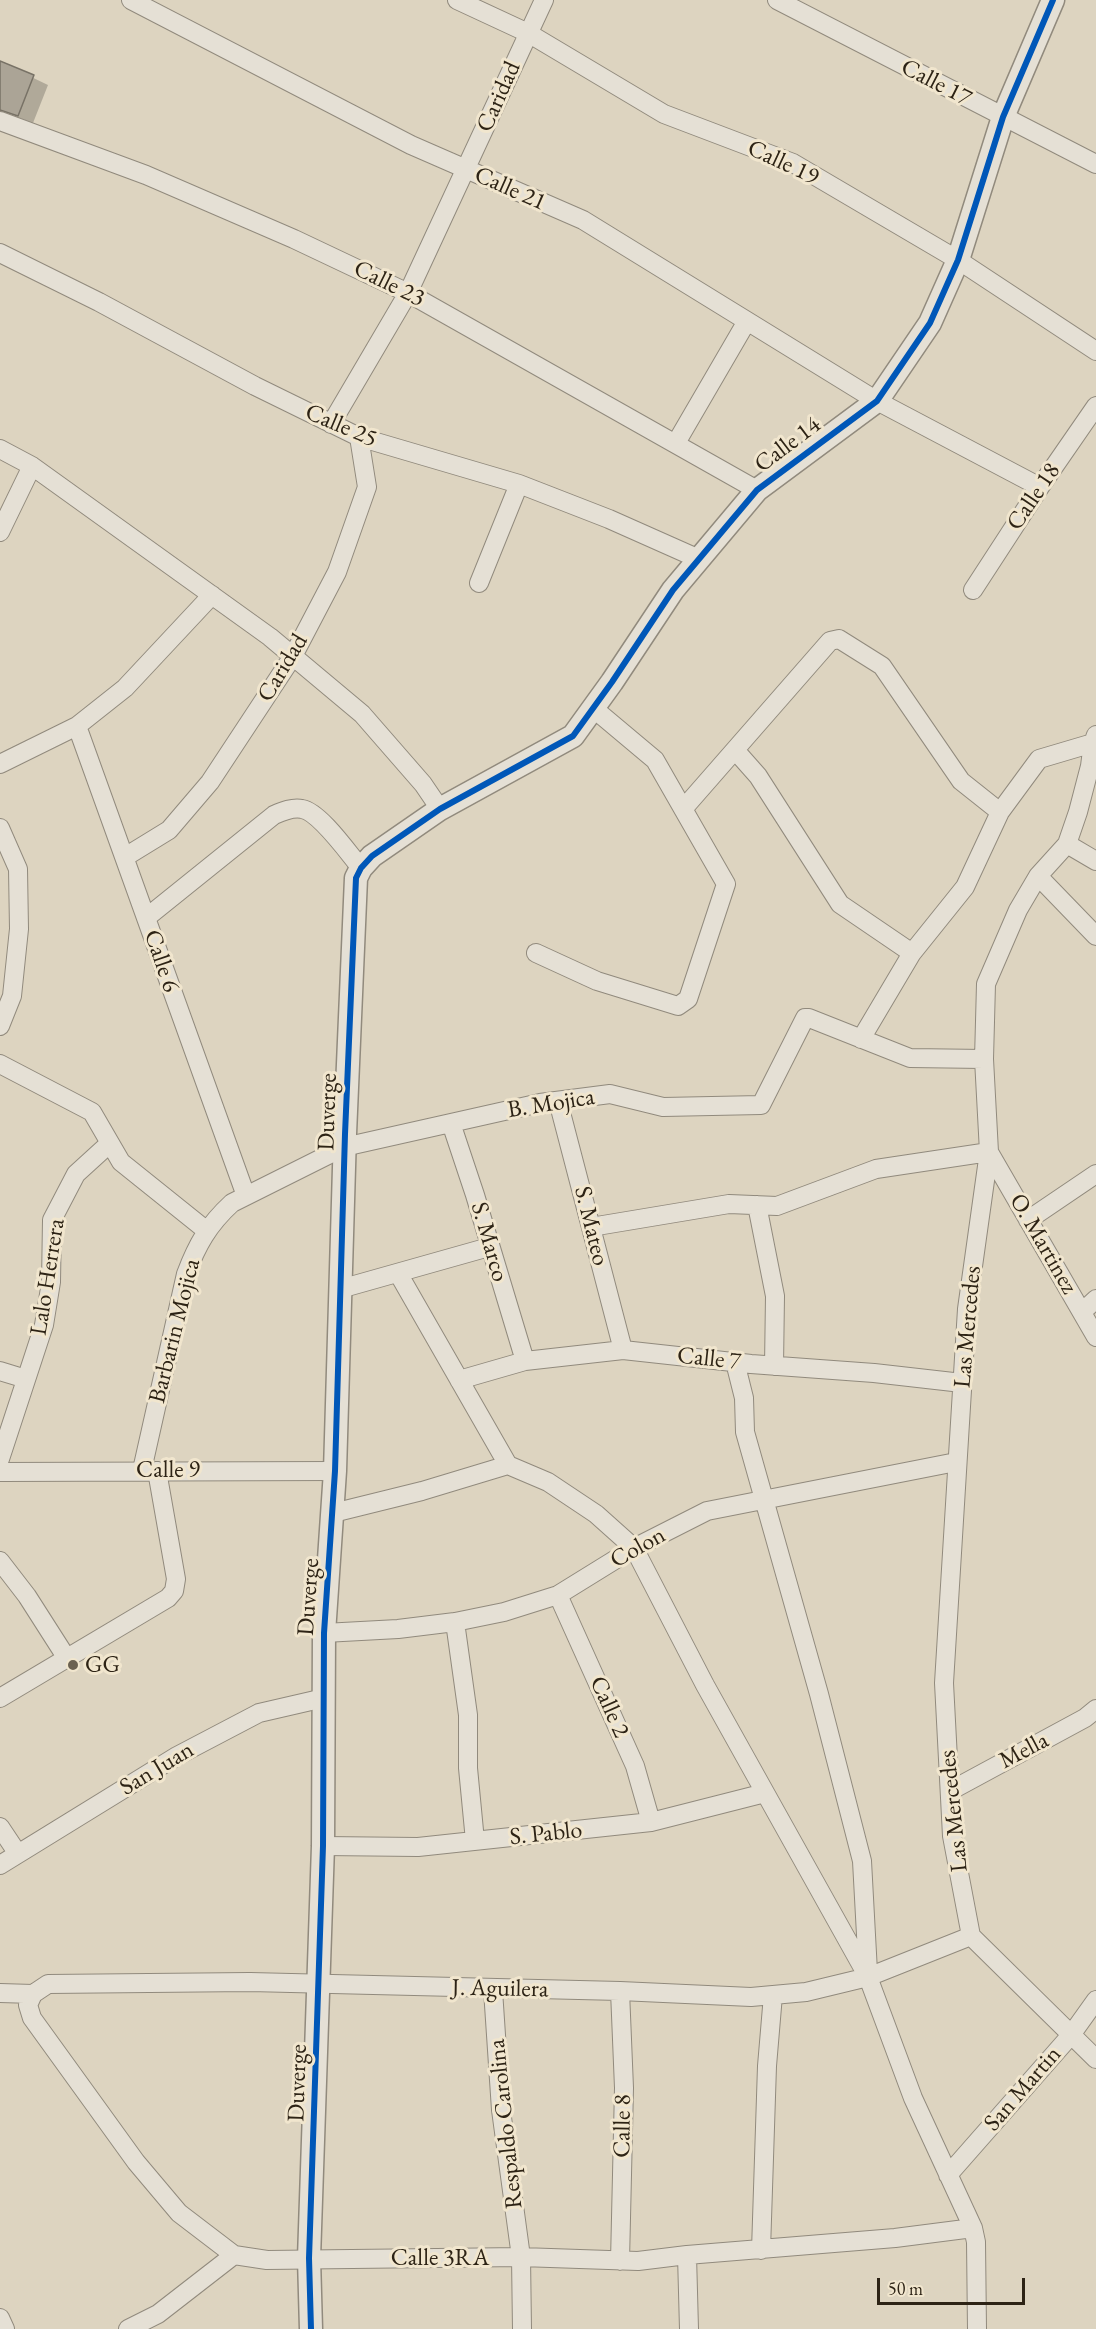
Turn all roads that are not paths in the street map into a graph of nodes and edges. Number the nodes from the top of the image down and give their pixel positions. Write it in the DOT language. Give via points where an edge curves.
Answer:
graph roads {
  1 [pos="130,0"];
  2 [pos="457,0"];
  3 [pos="544,0"];
  4 [pos="777,0"];
  5 [pos="1053,0"];
  6 [pos="528,33"];
  7 [pos="1003,117"];
  8 [pos="0,121"];
  9 [pos="1096,164"];
  10 [pos="466,169"];
  11 [pos="0,253"];
  12 [pos="958,260"];
  13 [pos="408,292"];
  14 [pos="747,321"];
  15 [pos="1096,351"];
  16 [pos="876,401"];
  17 [pos="1096,406"];
  18 [pos="331,424"];
  19 [pos="359,437"];
  20 [pos="676,444"];
  21 [pos="0,449"];
  22 [pos="32,466"];
  23 [pos="519,483"];
  24 [pos="1040,487"];
  25 [pos="757,490"];
  26 [pos="0,532"];
  27 [pos="699,560"];
  28 [pos="479,583"];
  29 [pos="973,590"];
  30 [pos="212,596"];
  31 [pos="293,656"];
  32 [pos="592,708"];
  33 [pos="77,726"];
  34 [pos="1094,739"];
  35 [pos="735,750"];
  36 [pos="0,764"];
  37 [pos="684,808"];
  38 [pos="440,809"];
  39 [pos="1000,812"];
  40 [pos="0,828"];
  41 [pos="1067,844"];
  42 [pos="125,857"];
  43 [pos="1096,861"];
  44 [pos="361,868"];
  45 [pos="1038,876"];
  46 [pos="146,918"];
  47 [pos="1096,936"];
  48 [pos="536,953"];
  49 [pos="912,953"];
  50 [pos="6,990"];
  51 [pos="0,1026"];
  52 [pos="861,1039"];
  53 [pos="984,1059"];
  54 [pos="0,1064"];
  55 [pos="558,1101"];
  56 [pos="451,1123"];
  57 [pos="110,1143"];
  58 [pos="344,1147"];
  59 [pos="989,1152"];
  60 [pos="1096,1174"];
  61 [pos="239,1200"];
  62 [pos="757,1205"];
  63 [pos="1028,1220"];
  64 [pos="591,1227"];
  65 [pos="207,1231"];
  66 [pos="489,1247"];
  67 [pos="398,1273"];
  68 [pos="340,1289"];
  69 [pos="1096,1299"];
  70 [pos="1082,1312"];
  71 [pos="1096,1336"];
  72 [pos="623,1350"];
  73 [pos="525,1361"];
  74 [pos="735,1362"];
  75 [pos="774,1366"];
  76 [pos="0,1371"];
  77 [pos="26,1379"];
  78 [pos="459,1380"];
  79 [pos="962,1383"];
  80 [pos="0,1459"];
  81 [pos="956,1462"];
  82 [pos="508,1466"];
  83 [pos="149,1470"];
  84 [pos="335,1471"];
  85 [pos="0,1472"];
  86 [pos="766,1501"];
  87 [pos="333,1513"];
  88 [pos="634,1548"];
  89 [pos="0,1561"];
  90 [pos="558,1595"];
  91 [pos="455,1622"];
  92 [pos="324,1633"];
  93 [pos="66,1657"];
  94 [pos="0,1698"];
  95 [pos="324,1698"];
  96 [pos="1096,1709"];
  97 [pos="950,1791"];
  98 [pos="765,1793"];
  99 [pos="651,1822"];
  100 [pos="0,1827"];
  101 [pos="475,1841"];
  102 [pos="323,1846"];
  103 [pos="18,1854"];
  104 [pos="0,1865"];
  105 [pos="971,1936"];
  106 [pos="868,1977"];
  107 [pos="319,1984"];
  108 [pos="493,1989"];
  109 [pos="620,1991"];
  110 [pos="0,1993"];
  111 [pos="773,1995"];
  112 [pos="31,2000"];
  113 [pos="1096,2000"];
  114 [pos="1071,2035"];
  115 [pos="1096,2059"];
  116 [pos="948,2175"];
  117 [pos="973,2228"];
  118 [pos="761,2250"];
  119 [pos="234,2255"];
  120 [pos="687,2255"];
  121 [pos="521,2257"];
  122 [pos="309,2258"];
  123 [pos="620,2261"];
  124 [pos="0,2318"];
  125 [pos="4,2329"];
  126 [pos="128,2329"];
  127 [pos="310,2329"];
  128 [pos="522,2329"];
  129 [pos="689,2329"];
  130 [pos="977,2329"];
  1 -- 10 [label="street, Calle 21" via="411,145"];
  2 -- 6 [label="street, Calle 19"];
  3 -- 6 [label="street, Caridad"];
  4 -- 7 [label="street, Calle 17"];
  5 -- 7 [label="street, Calle 14"];
  6 -- 10 [label="street, Caridad"];
  6 -- 12 [label="street, Calle 19" via="664,114 793,163"];
  7 -- 9 [label="street, Calle 17"];
  7 -- 12 [label="street, Calle 14"];
  8 -- 13 [label="street, Calle 23" via="146,176"];
  10 -- 13 [label="street, Caridad"];
  10 -- 14 [label="street, Calle 21" via="583,220"];
  11 -- 18 [label="street, Calle 25"];
  12 -- 15 [label="street, Calle 19"];
  12 -- 16 [label="street, Calle 14" via="930,323"];
  13 -- 18 [label="street, Caridad"];
  13 -- 20 [label="street, Calle 23"];
  14 -- 16 [label="street, Calle 21"];
  14 -- 20 [label="street"];
  16 -- 24 [label="street, Calle 21"];
  16 -- 25 [label="street, Calle 14"];
  17 -- 24 [label="street, Calle 18"];
  18 -- 19 [label="street, Calle 25"];
  19 -- 23 [label="street, Calle 25"];
  19 -- 31 [label="street, Caridad" via="367,487 337,572"];
  20 -- 25 [label="street, Calle 23"];
  21 -- 22 [label="street"];
  22 -- 26 [label="street"];
  22 -- 30 [label="street"];
  23 -- 27 [label="street, Calle 25"];
  23 -- 28 [label="street"];
  24 -- 29 [label="street, Calle 18"];
  25 -- 27 [label="street, Calle 14"];
  27 -- 32 [label="street, Calle 14" via="673,590"];
  30 -- 31 [label="street"];
  30 -- 33 [label="street" via="125,688"];
  31 -- 38 [label="street" via="362,714"];
  31 -- 42 [label="street, Caridad" via="203,790 169,831"];
  32 -- 37 [label="street" via="656,760"];
  32 -- 38 [label="street, Calle 14" via="573,736"];
  33 -- 36 [label="street"];
  33 -- 42 [label="street, Calle 6"];
  34 -- 39 [label="street" via="1039,759"];
  34 -- 41 [label="street, Las Mercedes"];
  35 -- 37 [label="street"];
  35 -- 39 [label="street" via="830,641 839,639 882,666 960,781"];
  35 -- 49 [label="street" via="758,776 840,904"];
  37 -- 48 [label="street" via="726,884 684,1004 678,1006 597,981"];
  38 -- 44 [label="street, Calle 14" via="372,856"];
  39 -- 49 [label="street" via="965,887"];
  40 -- 50 [label="street" via="18,868 19,929"];
  41 -- 43 [label="street"];
  41 -- 45 [label="street, Las Mercedes"];
  42 -- 46 [label="street, Calle 6"];
  44 -- 46 [label="street" via="317,817 303,808 287,810 274,814"];
  44 -- 58 [label="street, Duverge" via="354,891"];
  45 -- 47 [label="street"];
  45 -- 53 [label="street, Las Mercedes" via="1018,910 986,984"];
  46 -- 61 [label="street, Calle 6"];
  49 -- 52 [label="street"];
  50 -- 51 [label="street"];
  52 -- 53 [label="street" via="910,1058"];
  52 -- 55 [label="street, B. Mojica" via="805,1018 761,1105 663,1107 610,1094"];
  53 -- 59 [label="street, Las Mercedes"];
  54 -- 57 [label="street" via="92,1112"];
  55 -- 56 [label="street, B. Mojica"];
  55 -- 64 [label="street, S. Mateo"];
  56 -- 58 [label="street, B. Mojica"];
  56 -- 66 [label="street, S. Marco"];
  57 -- 65 [label="street" via="121,1162"];
  57 -- 77 [label="street, Lalo Herrera" via="76,1174 52,1220 51,1282 44,1325"];
  58 -- 61 [label="street, Barbarin Mojica"];
  58 -- 68 [label="street, Duverge"];
  59 -- 62 [label="street" via="876,1169 777,1206"];
  59 -- 63 [label="street, O. Martinez"];
  59 -- 79 [label="street, Las Mercedes" via="967,1309"];
  60 -- 63 [label="street"];
  61 -- 65 [label="street, Barbarin Mojica" via="217,1216"];
  62 -- 64 [label="street" via="729,1204"];
  62 -- 75 [label="street" via="775,1296"];
  63 -- 70 [label="street, O. Martinez"];
  64 -- 72 [label="street, S. Mateo"];
  65 -- 83 [label="street, Barbarin Mojica" via="197,1244 186,1274"];
  66 -- 67 [label="street"];
  66 -- 73 [label="street, S. Marco"];
  67 -- 68 [label="street"];
  67 -- 78 [label="street"];
  68 -- 84 [label="street, Duverge"];
  69 -- 70 [label="street"];
  70 -- 71 [label="street, O. Martinez"];
  72 -- 73 [label="street, Calle 7"];
  72 -- 74 [label="street, Calle 7"];
  73 -- 78 [label="street, Calle 7"];
  74 -- 75 [label="street, Calle 7"];
  74 -- 86 [label="street" via="744,1398 745,1432"];
  75 -- 79 [label="street, Calle 7"];
  76 -- 77 [label="street"];
  77 -- 80 [label="street, Lalo Herrera"];
  78 -- 82 [label="street"];
  79 -- 81 [label="street, Las Mercedes"];
  81 -- 86 [label="street, Colon"];
  81 -- 97 [label="street, Las Mercedes" via="944,1683"];
  82 -- 87 [label="street"];
  82 -- 88 [label="street" via="548,1482 596,1514"];
  83 -- 84 [label="street, Calle 9"];
  83 -- 85 [label="street, Calle 9"];
  83 -- 93 [label="street" via="176,1579 174,1591"];
  84 -- 87 [label="street, Duverge"];
  86 -- 88 [label="street, Colon" via="706,1511"];
  86 -- 106 [label="street" via="862,1861"];
  87 -- 92 [label="street, Duverge"];
  88 -- 90 [label="street, Colon"];
  88 -- 98 [label="street"];
  89 -- 93 [label="street"];
  90 -- 91 [label="street, Colon"];
  90 -- 99 [label="street, Calle 2" via="635,1766"];
  91 -- 92 [label="street, Colon"];
  91 -- 101 [label="street" via="468,1715"];
  92 -- 95 [label="street, Duverge"];
  93 -- 94 [label="street"];
  95 -- 102 [label="street, Duverge"];
  95 -- 103 [label="street, San Juan" via="259,1713 177,1755"];
  96 -- 97 [label="street, Mella"];
  97 -- 105 [label="street, Las Mercedes" via="952,1836"];
  98 -- 99 [label="street, S. Pablo"];
  98 -- 106 [label="street"];
  99 -- 101 [label="street, S. Pablo"];
  100 -- 103 [label="street"];
  101 -- 102 [label="street, S. Pablo" via="418,1847"];
  102 -- 107 [label="street, Duverge"];
  103 -- 104 [label="street, San Juan"];
  105 -- 106 [label="street, J. Aguilera"];
  105 -- 114 [label="street"];
  106 -- 111 [label="street, J. Aguilera" via="806,1992"];
  106 -- 116 [label="street" via="913,2098"];
  107 -- 108 [label="street, J. Aguilera"];
  107 -- 112 [label="street, J. Aguilera" via="48,1984"];
  107 -- 122 [label="street, Duverge"];
  108 -- 109 [label="street, J. Aguilera"];
  108 -- 121 [label="street, Respaldo Carolina" via="501,2110"];
  109 -- 111 [label="street, J. Aguilera"];
  109 -- 123 [label="street, Calle 8" via="624,2088"];
  110 -- 112 [label="street"];
  111 -- 118 [label="street"];
  112 -- 119 [label="street, Calle 3RA" via="32,2018 136,2162 179,2213"];
  113 -- 114 [label="street, San Martin"];
  114 -- 115 [label="street"];
  114 -- 116 [label="street, San Martin"];
  116 -- 117 [label="street"];
  117 -- 118 [label="street, Calle 3RA"];
  117 -- 130 [label="street"];
  118 -- 120 [label="street, Calle 3RA"];
  119 -- 122 [label="street, Calle 3RA" via="267,2260"];
  119 -- 126 [label="street" via="158,2314"];
  120 -- 123 [label="street, Calle 3RA"];
  120 -- 129 [label="street"];
  121 -- 122 [label="street, Calle 3RA"];
  121 -- 123 [label="street, Calle 3RA"];
  121 -- 128 [label="street, Respaldo Carolina"];
  122 -- 127 [label="street, Duverge"];
  124 -- 125 [label="street"];
}
